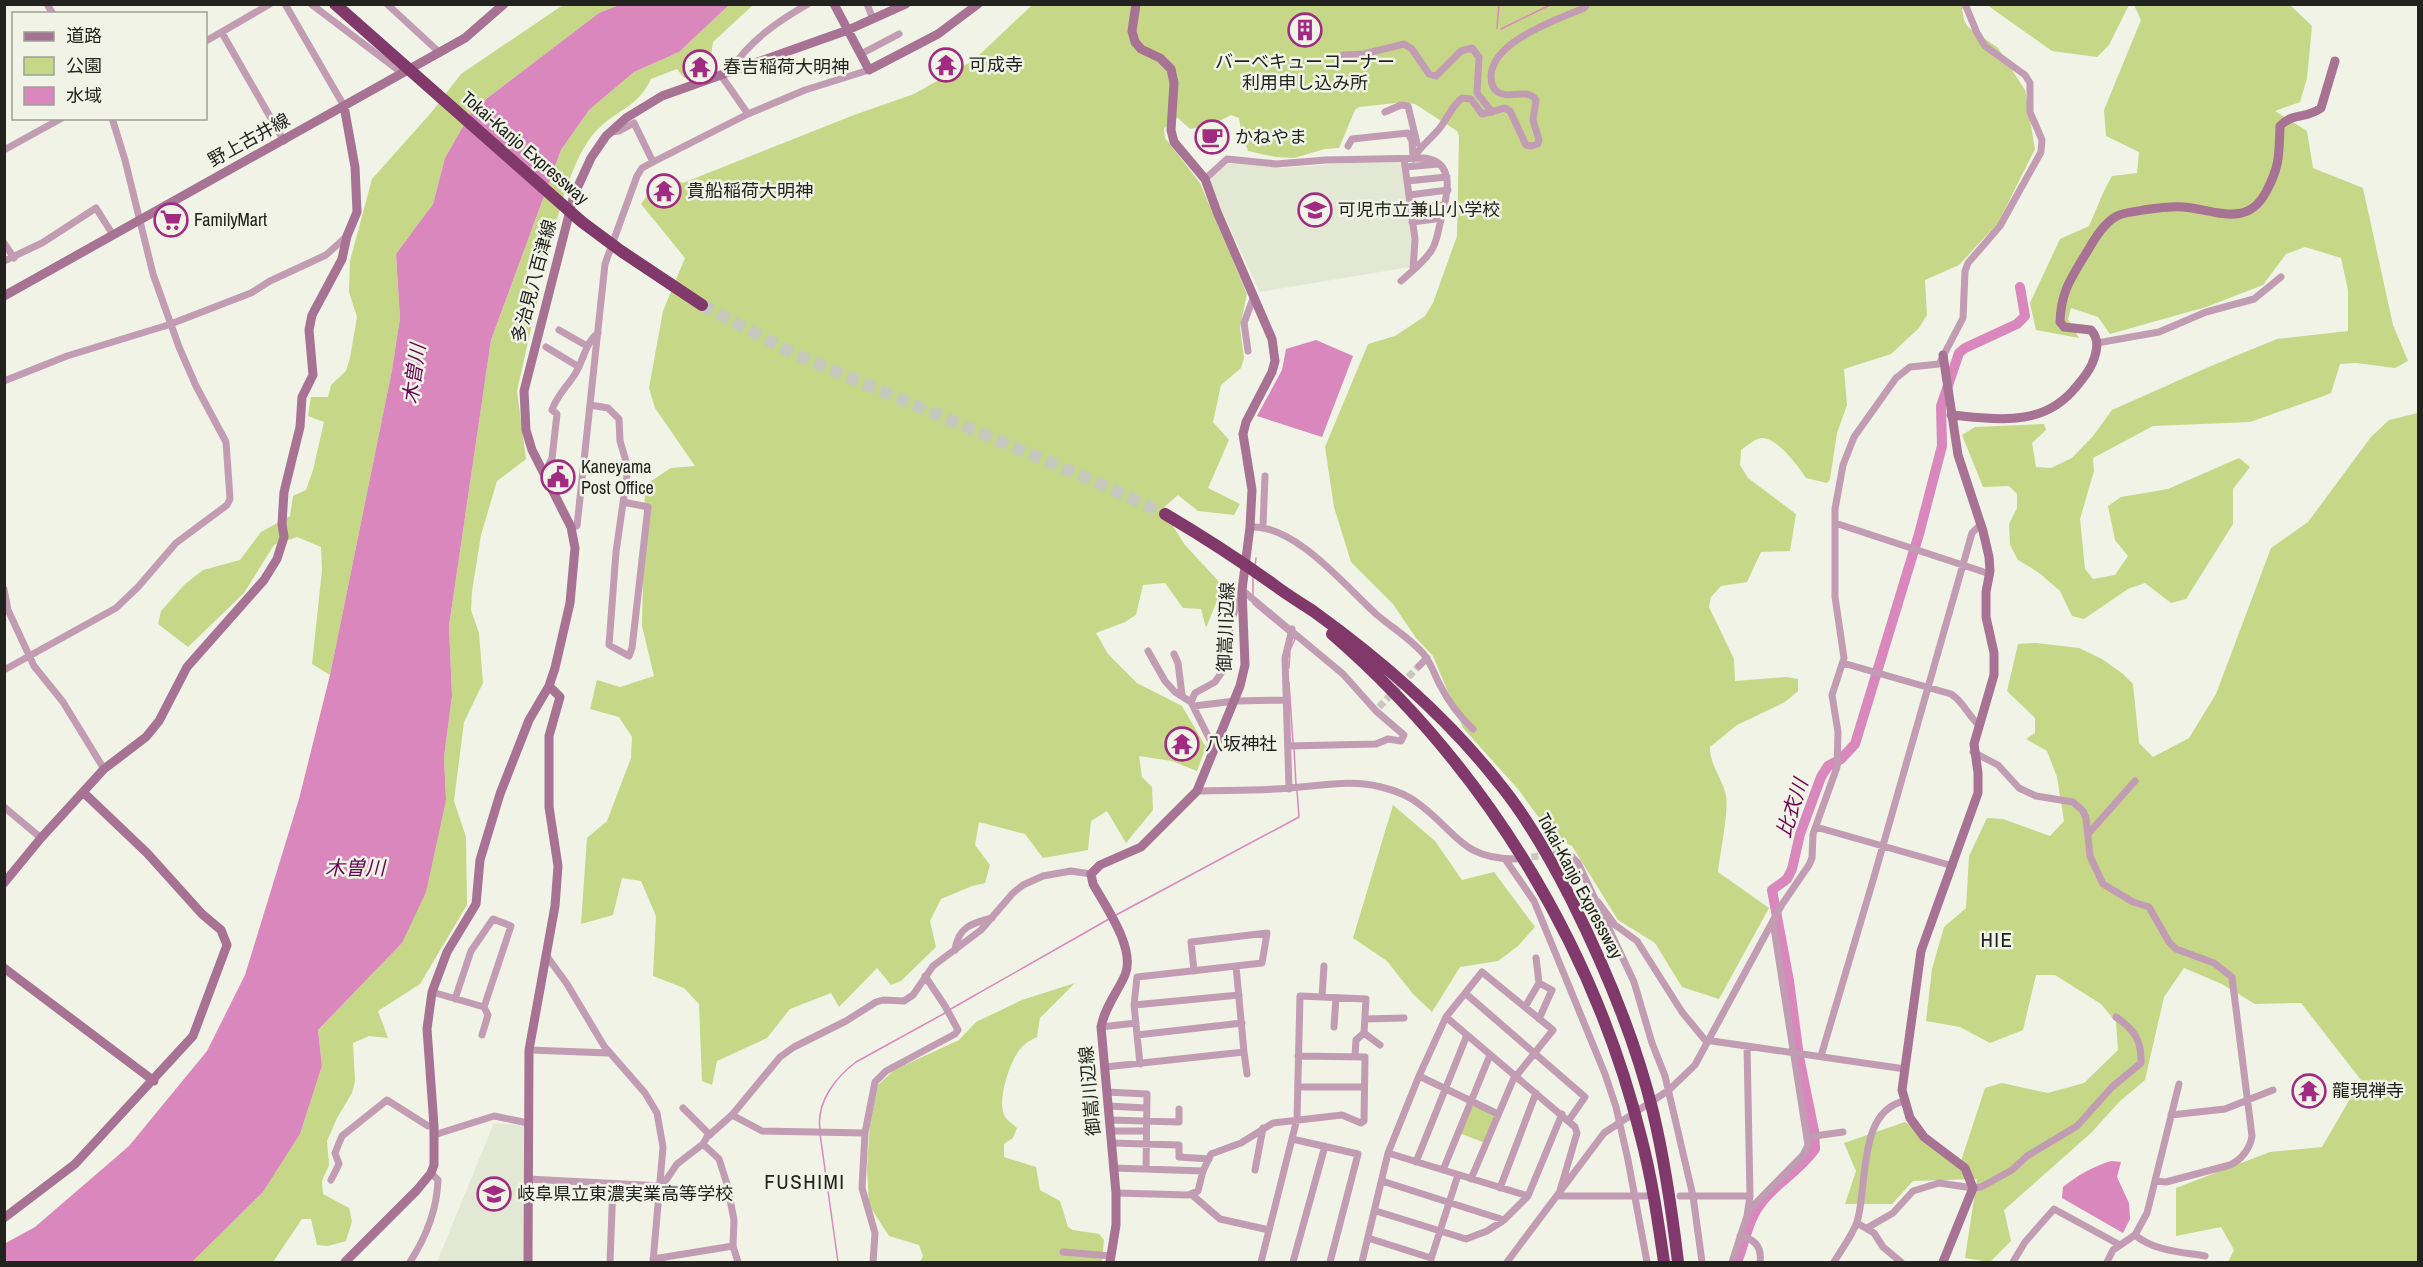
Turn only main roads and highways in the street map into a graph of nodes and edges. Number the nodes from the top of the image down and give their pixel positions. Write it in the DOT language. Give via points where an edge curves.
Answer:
graph roads {
  1 [pos="335,4"];
  2 [pos="702,306"];
  3 [pos="1165,514"];
  4 [pos="1278,588"];
  5 [pos="1664,1263"];
  6 [pos="1678,1263"];
  1 -- 2 [label="highway, Tokai-Kanjo Expressway" via="582,222"];
  3 -- 4 [label="highway, Tokai-Kanjo Expressway"];
  4 -- 5 [label="highway, Tokai-Kanjo Expressway" via="1343,644 1441,744 1506,831 1545,895 1584,972 1635,1114"];
  4 -- 6 [label="highway, Tokai-Kanjo Expressway" via="1347,637 1411,690 1478,757 1548,856 1615,993 1649,1097 1670,1198"];
}
